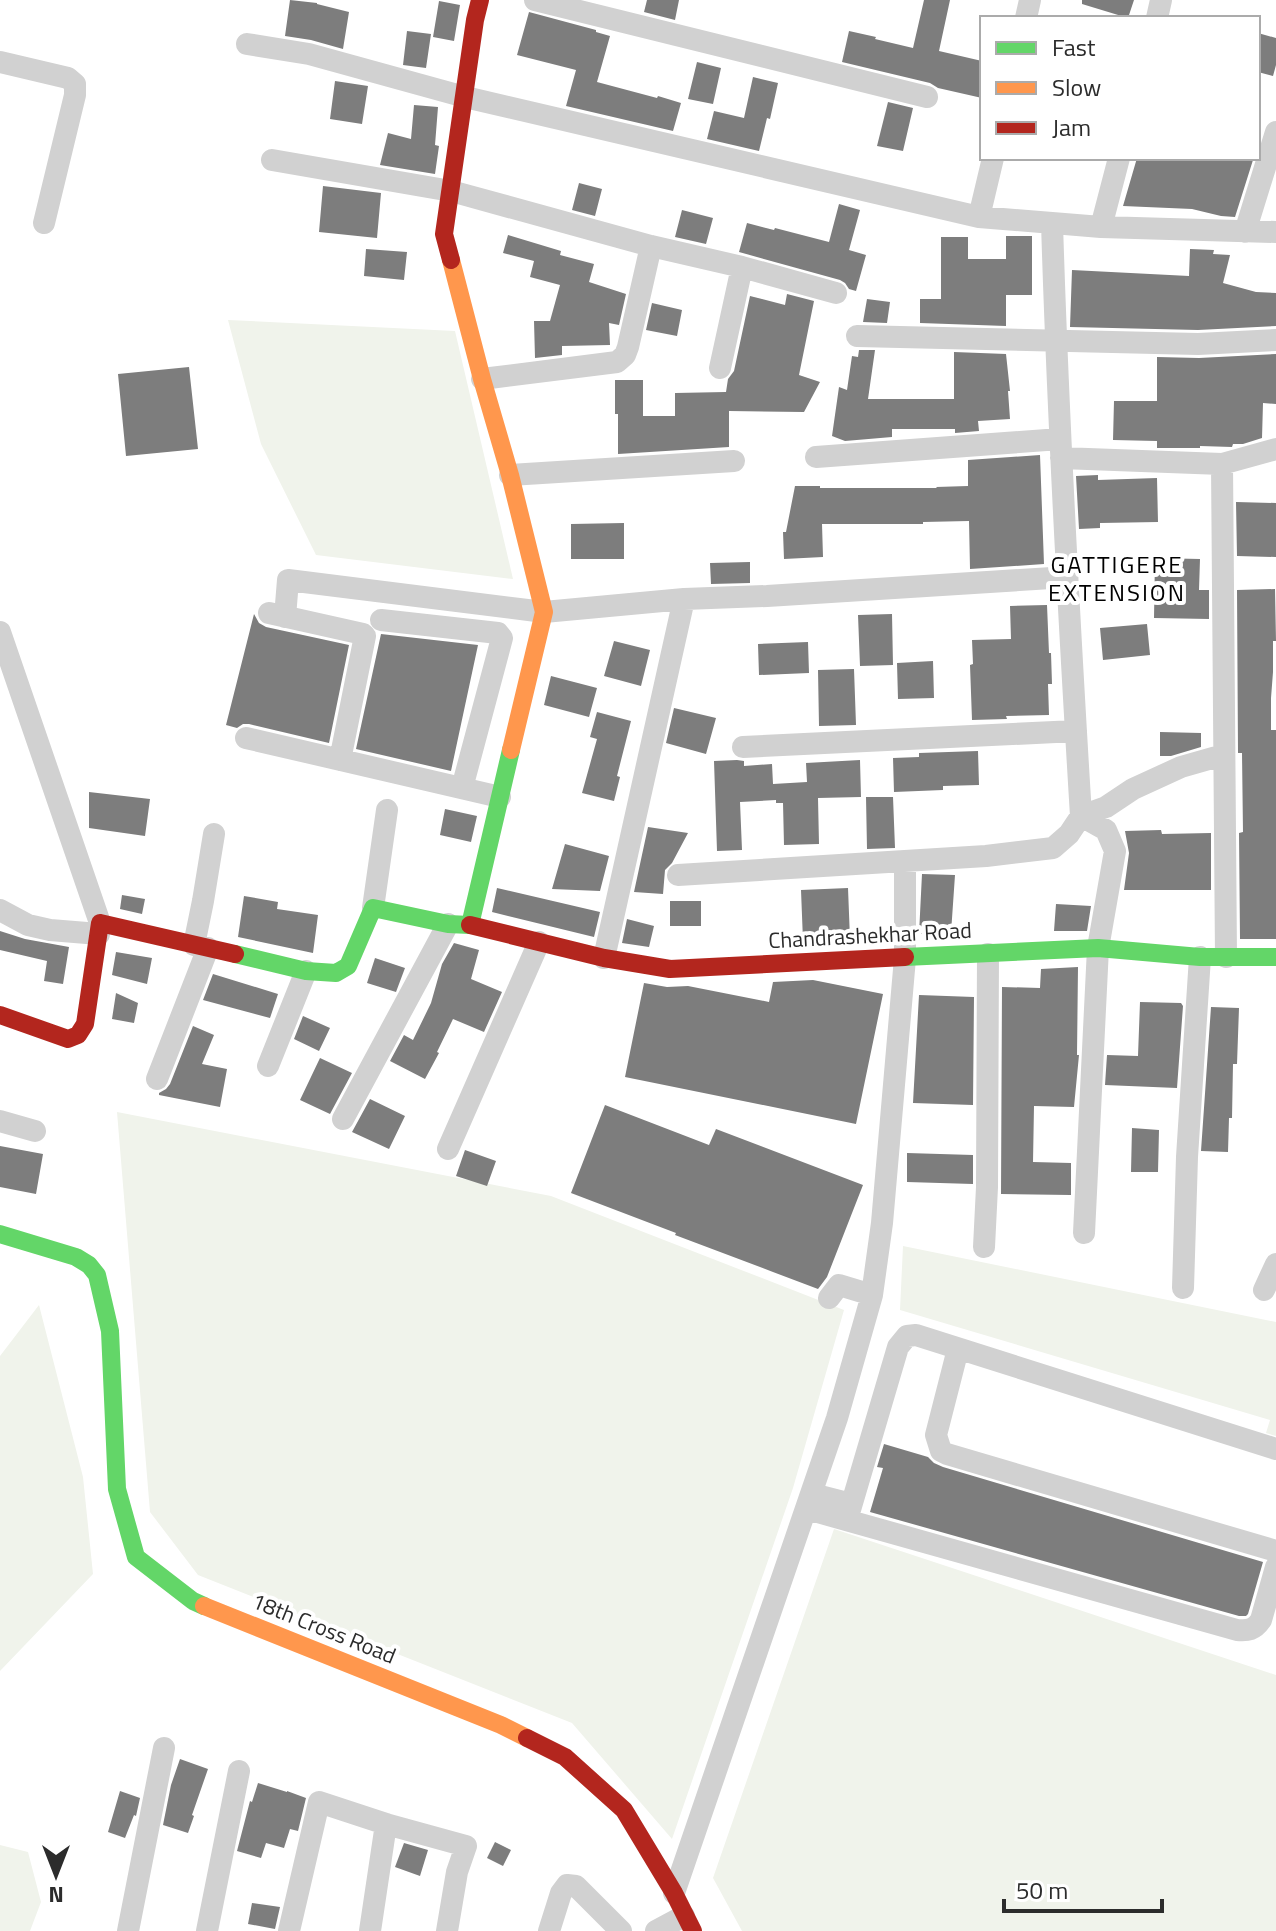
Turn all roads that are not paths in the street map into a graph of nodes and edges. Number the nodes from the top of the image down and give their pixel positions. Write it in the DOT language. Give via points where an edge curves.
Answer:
graph roads {
  1 [pos="480,0"];
  2 [pos="535,0"];
  3 [pos="247,44"];
  4 [pos="0,62"];
  5 [pos="465,97"];
  6 [pos="927,97"];
  7 [pos="1276,132"];
  8 [pos="272,160"];
  9 [pos="993,160"];
  10 [pos="1118,160"];
  11 [pos="451,191"];
  12 [pos="979,217"];
  13 [pos="44,223"];
  14 [pos="1052,223"];
  15 [pos="1101,227"];
  16 [pos="1245,232"];
  17 [pos="1276,232"];
  18 [pos="651,246"];
  19 [pos="742,267"];
  20 [pos="836,293"];
  21 [pos="857,336"];
  22 [pos="1276,340"];
  23 [pos="1056,342"];
  24 [pos="720,368"];
  25 [pos="482,379"];
  26 [pos="1061,448"];
  27 [pos="1276,449"];
  28 [pos="816,457"];
  29 [pos="734,461"];
  30 [pos="1222,464"];
  31 [pos="510,475"];
  32 [pos="1067,577"];
  33 [pos="424,597"];
  34 [pos="684,599"];
  35 [pos="497,606"];
  36 [pos="544,612"];
  37 [pos="381,620"];
  38 [pos="421,625"];
  39 [pos="0,632"];
  40 [pos="493,633"];
  41 [pos="491,679"];
  42 [pos="527,684"];
  43 [pos="1076,731"];
  44 [pos="246,738"];
  45 [pos="743,747"];
  46 [pos="1223,755"];
  47 [pos="340,760"];
  48 [pos="462,788"];
  49 [pos="500,797"];
  50 [pos="387,810"];
  51 [pos="1081,816"];
  52 [pos="214,834"];
  53 [pos="905,861"];
  54 [pos="678,875"];
  55 [pos="373,908"];
  56 [pos="0,910"];
  57 [pos="459,924"];
  58 [pos="99,928"];
  59 [pos="539,942"];
  60 [pos="201,947"];
  61 [pos="1098,948"];
  62 [pos="988,954"];
  63 [pos="1200,957"];
  64 [pos="1226,957"];
  65 [pos="1276,957"];
  66 [pos="604,958"];
  67 [pos="905,958"];
  68 [pos="306,971"];
  69 [pos="0,1015"];
  70 [pos="268,1066"];
  71 [pos="157,1079"];
  72 [pos="343,1119"];
  73 [pos="0,1121"];
  74 [pos="35,1131"];
  75 [pos="448,1149"];
  76 [pos="1084,1233"];
  77 [pos="0,1234"];
  78 [pos="984,1247"];
  79 [pos="1276,1264"];
  80 [pos="1183,1288"];
  81 [pos="1264,1290"];
  82 [pos="872,1295"];
  83 [pos="829,1298"];
  84 [pos="958,1349"];
  85 [pos="1276,1449"];
  86 [pos="809,1501"];
  87 [pos="849,1512"];
  88 [pos="1276,1551"];
  89 [pos="1276,1567"];
  90 [pos="164,1748"];
  91 [pos="239,1771"];
  92 [pos="386,1824"];
  93 [pos="674,1893"];
  94 [pos="689,1923"];
  95 [pos="128,1931"];
  96 [pos="207,1931"];
  97 [pos="289,1931"];
  98 [pos="370,1931"];
  99 [pos="447,1931"];
  100 [pos="549,1931"];
  101 [pos="621,1931"];
  102 [pos="656,1931"];
  1 -- 5 [label="street"];
  2 -- 6 [label="street"];
  3 -- 5 [label="street" via="309,54"];
  4 -- 13 [label="street" via="75,84"];
  5 -- 11 [label="street"];
  5 -- 12 [label="street"];
  7 -- 16 [label="street"];
  8 -- 11 [label="street"];
  9 -- 12 [label="street"];
  10 -- 15 [label="street"];
  11 -- 18 [label="street"];
  11 -- 25 [label="street" via="444,234"];
  12 -- 14 [label="street"];
  14 -- 15 [label="street"];
  14 -- 23 [label="street"];
  15 -- 16 [label="street"];
  16 -- 17 [label="street"];
  18 -- 19 [label="street"];
  18 -- 25 [label="street" via="628,347 617,362"];
  19 -- 20 [label="street"];
  19 -- 24 [label="street"];
  21 -- 23 [label="street"];
  22 -- 23 [label="street"];
  23 -- 26 [label="street"];
  25 -- 31 [label="street"];
  26 -- 28 [label="street"];
  26 -- 30 [label="street"];
  26 -- 32 [label="street"];
  27 -- 30 [label="street"];
  29 -- 31 [label="street"];
  30 -- 46 [label="street"];
  31 -- 36 [label="street"];
  32 -- 34 [label="street"];
  32 -- 43 [label="street"];
  33 -- 35 [label="street"];
  33 -- 38 [label="street"];
  33 -- 47 [label="street" via="288,580 277,615 365,636"];
  34 -- 36 [label="street"];
  34 -- 66 [label="street"];
  35 -- 36 [label="street"];
  35 -- 40 [label="street"];
  36 -- 42 [label="street"];
  37 -- 38 [label="street"];
  38 -- 40 [label="street"];
  39 -- 58 [label="street"];
  40 -- 41 [label="street" via="502,638"];
  41 -- 42 [label="street"];
  41 -- 48 [label="street"];
  42 -- 49 [label="street"];
  43 -- 45 [label="street"];
  43 -- 51 [label="street"];
  44 -- 47 [label="street"];
  46 -- 51 [label="street" via="1181,767"];
  46 -- 64 [label="street"];
  47 -- 48 [label="street"];
  48 -- 49 [label="street"];
  49 -- 57 [label="street"];
  50 -- 55 [label="street"];
  51 -- 53 [label="street" via="1053,848"];
  51 -- 61 [label="street" via="1106,830 1115,851"];
  52 -- 60 [label="street"];
  53 -- 54 [label="street"];
  53 -- 67 [label="street"];
  55 -- 57 [label="street, Chandrashekhar Road"];
  55 -- 68 [label="street" via="348,966 336,973"];
  56 -- 58 [label="street" via="50,930"];
  57 -- 59 [label="street, Chandrashekhar Road"];
  57 -- 72 [label="street"];
  58 -- 60 [label="street"];
  58 -- 69 [label="street" via="85,1024 78,1035 68,1039"];
  59 -- 66 [label="street, Chandrashekhar Road"];
  59 -- 75 [label="street"];
  60 -- 68 [label="street"];
  60 -- 71 [label="street"];
  61 -- 62 [label="street, Chandrashekhar Road"];
  61 -- 63 [label="street, Chandrashekhar Road"];
  61 -- 76 [label="street"];
  62 -- 67 [label="street, Chandrashekhar Road"];
  62 -- 78 [label="street"];
  63 -- 64 [label="street, Chandrashekhar Road"];
  63 -- 80 [label="street"];
  64 -- 65 [label="street, Chandrashekhar Road"];
  66 -- 67 [label="street, Chandrashekhar Road" via="670,969"];
  67 -- 82 [label="street" via="875,1221"];
  68 -- 70 [label="street"];
  73 -- 74 [label="street"];
  77 -- 93 [label="street, 18th Cross Road" via="76,1257 97,1275 110,1331 117,1489 136,1557 193,1601 501,1725 565,1757 624,1810"];
  79 -- 81 [label="street"];
  82 -- 83 [label="street" via="839,1285"];
  82 -- 86 [label="street"];
  84 -- 85 [label="street"];
  84 -- 87 [label="street" via="916,1335 902,1340"];
  84 -- 88 [label="street" via="936,1435 941,1451"];
  86 -- 87 [label="street"];
  86 -- 93 [label="street"];
  87 -- 89 [label="street" via="1237,1630 1247,1631 1261,1620"];
  90 -- 95 [label="street"];
  91 -- 96 [label="street"];
  92 -- 97 [label="street" via="319,1802"];
  92 -- 98 [label="street"];
  92 -- 99 [label="street" via="466,1846"];
  93 -- 94 [label="street, 18th Cross Road"];
  94 -- 102 [label="street"];
  100 -- 101 [label="street" via="567,1885 576,1886"];
}
